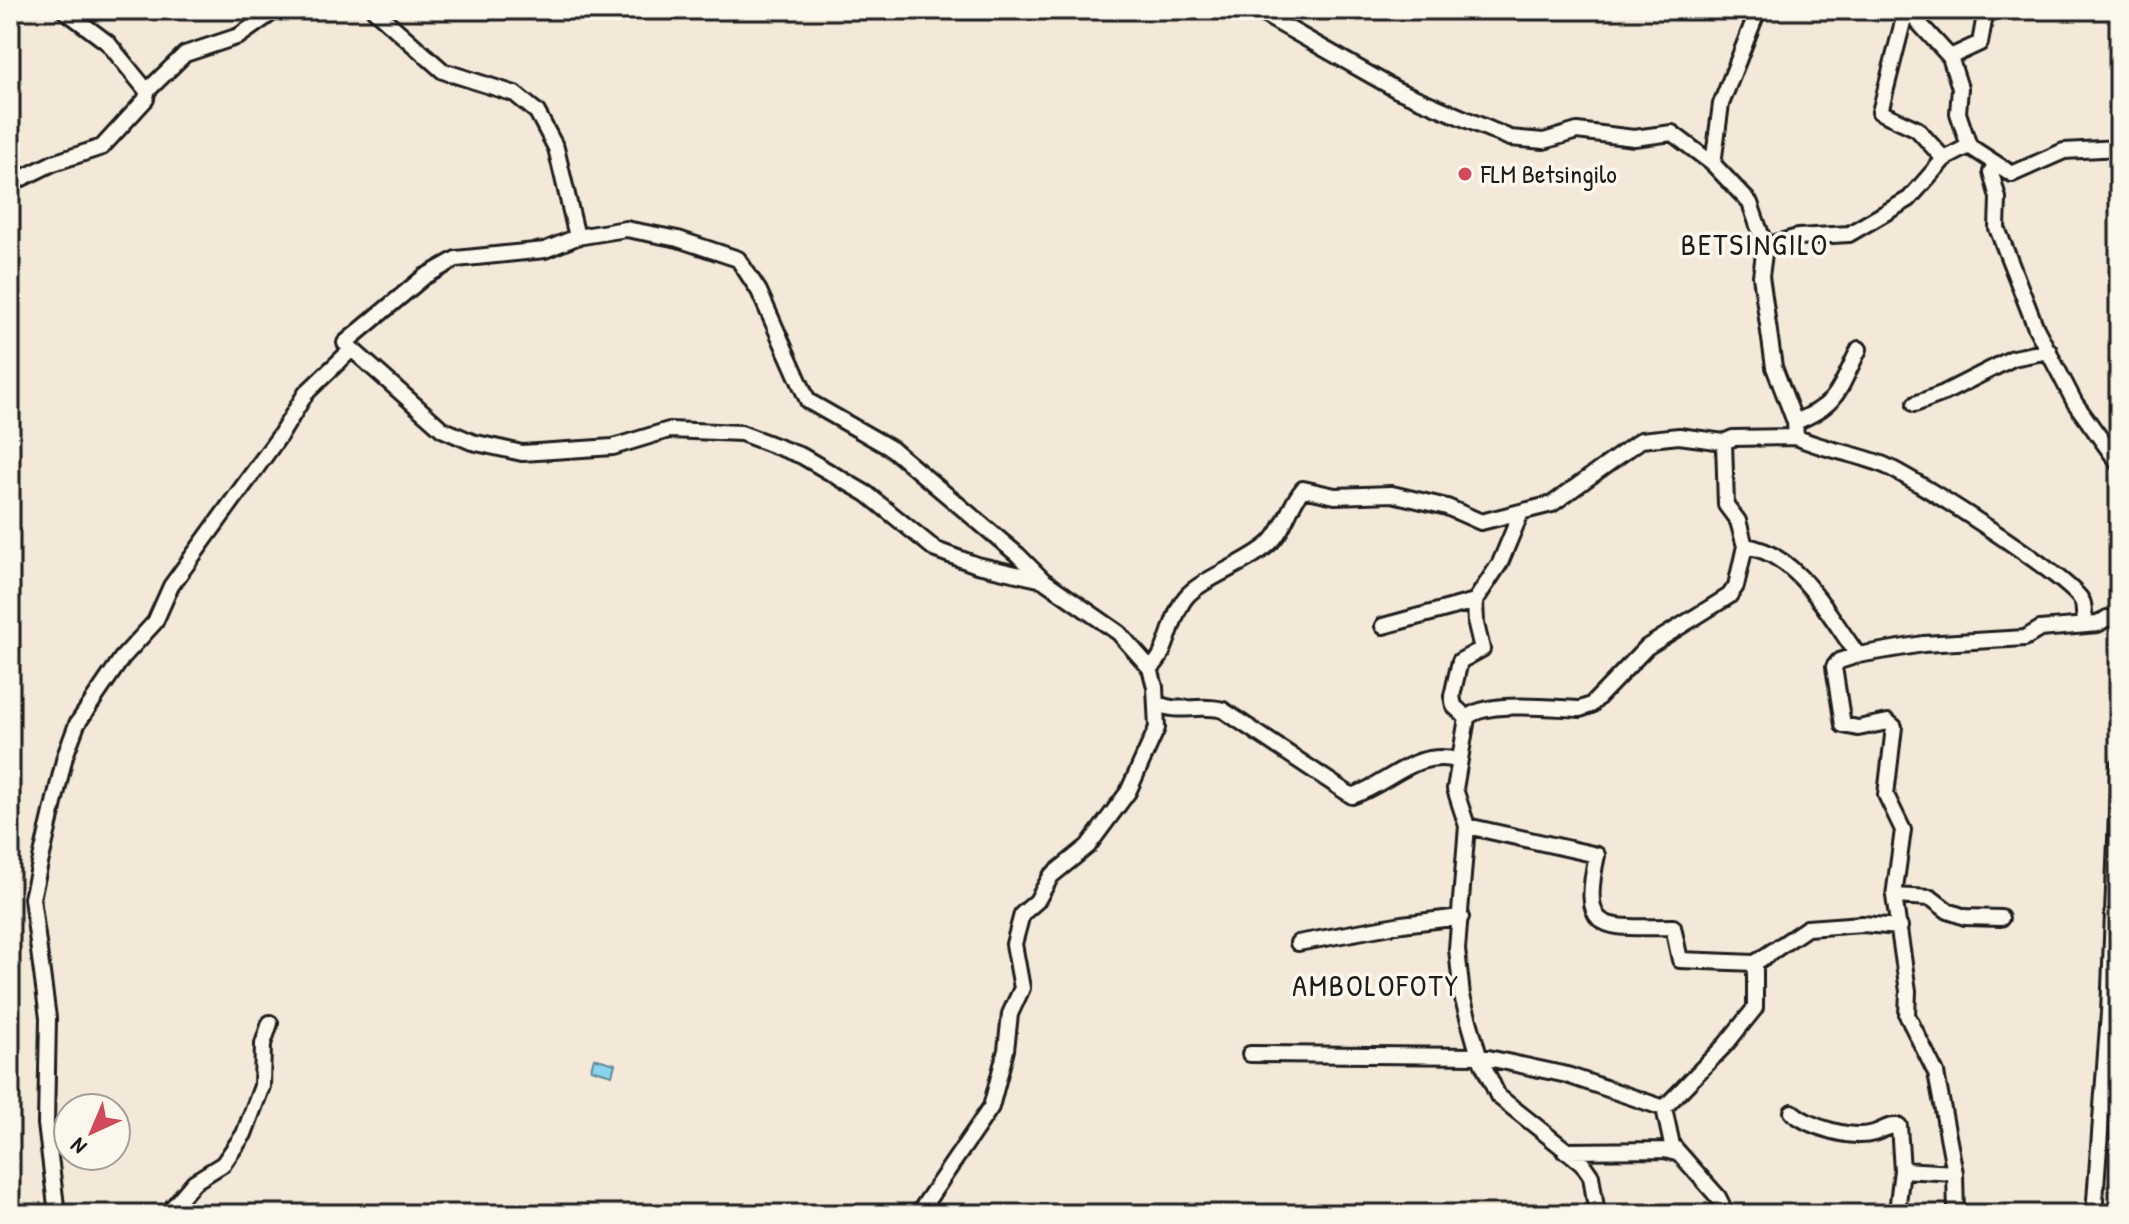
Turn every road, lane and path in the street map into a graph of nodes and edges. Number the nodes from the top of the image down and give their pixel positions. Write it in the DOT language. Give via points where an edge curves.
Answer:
graph roads {
  1 [pos="64,10"];
  2 [pos="276,10"];
  3 [pos="374,10"];
  4 [pos="1256,10"];
  5 [pos="1758,10"];
  6 [pos="1907,10"];
  7 [pos="1986,10"];
  8 [pos="1950,57"];
  9 [pos="147,91"];
  10 [pos="1969,146"];
  11 [pos="2119,148"];
  12 [pos="1944,159"];
  13 [pos="1713,164"];
  14 [pos="1995,165"];
  15 [pos="10,184"];
  16 [pos="577,237"];
  17 [pos="1765,246"];
  18 [pos="1859,349"];
  19 [pos="351,350"];
  20 [pos="2049,351"];
  21 [pos="1915,404"];
  22 [pos="1796,430"];
  23 [pos="1724,442"];
  24 [pos="2119,464"];
  25 [pos="1520,515"];
  26 [pos="1745,546"];
  27 [pos="1043,580"];
  28 [pos="1475,601"];
  29 [pos="2119,620"];
  30 [pos="2086,624"];
  31 [pos="1383,626"];
  32 [pos="1858,655"];
  33 [pos="1150,668"];
  34 [pos="1156,703"];
  35 [pos="1467,718"];
  36 [pos="1457,760"];
  37 [pos="2119,765"];
  38 [pos="1467,826"];
  39 [pos="1894,896"];
  40 [pos="1461,917"];
  41 [pos="2001,918"];
  42 [pos="1900,927"];
  43 [pos="1298,943"];
  44 [pos="1755,963"];
  45 [pos="270,1023"];
  46 [pos="1250,1054"];
  47 [pos="1479,1056"];
  48 [pos="1664,1108"];
  49 [pos="1792,1112"];
  50 [pos="1564,1151"];
  51 [pos="1680,1154"];
  52 [pos="1902,1170"];
  53 [pos="1955,1173"];
  54 [pos="1898,1203"];
  55 [pos="57,1214"];
  56 [pos="167,1214"];
  57 [pos="918,1214"];
  58 [pos="1597,1214"];
  59 [pos="1721,1214"];
  60 [pos="1956,1214"];
  61 [pos="2094,1214"];
  1 -- 9 [label="street" via="108,43"];
  2 -- 9 [label="street" via="239,36 185,54"];
  3 -- 16 [label="street" via="443,71 515,94 537,112 556,148"];
  4 -- 13 [label="street" via="1397,90 1510,138 1544,141 1577,131 1634,138 1672,133"];
  5 -- 13 [label="street" via="1721,104"];
  6 -- 8 [label="street"];
  6 -- 12 [label="street" via="1880,112 1917,129"];
  7 -- 8 [label="street" via="1980,43"];
  8 -- 10 [label="street"];
  9 -- 15 [label="street" via="146,99 102,147"];
  10 -- 12 [label="street"];
  10 -- 14 [label="street"];
  11 -- 14 [label="street" via="2064,151 2012,174"];
  12 -- 17 [label="street" via="1909,199 1849,234 1798,237"];
  13 -- 17 [label="street" via="1750,203"];
  14 -- 20 [label="street" via="1991,172 1998,198 1997,228"];
  16 -- 19 [label="street" via="545,250 456,259 424,277 345,343"];
  16 -- 27 [label="street" via="645,231 738,259 759,291 808,401 892,449"];
  17 -- 22 [label="street" via="1761,276 1774,367"];
  18 -- 22 [label="street" via="1831,403"];
  19 -- 27 [label="street" via="442,429 472,442 522,453 613,447 669,430 741,433 802,456 867,494 936,550"];
  19 -- 55 [label="street" via="306,393 171,586 155,622 122,658 77,724 65,756 32,898 48,1018 46,1124"];
  20 -- 21 [label="street" via="2013,358"];
  20 -- 24 [label="street" via="2075,403"];
  22 -- 23 [label="street"];
  22 -- 30 [label="street" via="1819,448 1884,465 1972,517 2048,570 2082,601"];
  23 -- 25 [label="street" via="1679,436 1641,440 1574,491"];
  23 -- 26 [label="street" via="1726,505 1738,521"];
  25 -- 28 [label="street" via="1500,563"];
  25 -- 33 [label="street" via="1481,522 1447,507 1392,494 1335,496 1303,489 1272,541 1188,594 1169,628 1162,658"];
  26 -- 32 [label="street" via="1769,553 1794,571"];
  26 -- 35 [label="street" via="1729,596 1647,647 1591,705 1496,707 1474,710"];
  27 -- 33 [label="street" via="1102,619"];
  28 -- 31 [label="street"];
  28 -- 35 [label="street" via="1482,649 1460,661 1452,696"];
  29 -- 30 [label="street"];
  30 -- 32 [label="street" via="2040,629 2025,638 1923,644"];
  32 -- 39 [label="street" via="1834,667 1843,725 1888,722 1894,727 1886,795 1903,830"];
  33 -- 34 [label="street"];
  34 -- 36 [label="street" via="1173,711 1203,705 1223,710 1352,796 1423,758"];
  34 -- 57 [label="street" via="1157,728 1128,792 1088,846 1051,876 1037,901 1022,914 1014,944 1022,988 1010,1014 991,1107"];
  35 -- 36 [label="street" via="1465,747"];
  36 -- 38 [label="street" via="1455,789"];
  37 -- 61 [label="street"];
  38 -- 40 [label="street"];
  38 -- 44 [label="street" via="1597,855 1590,888 1593,912 1609,927 1673,927 1680,960"];
  39 -- 41 [label="street" via="1931,898 1965,917"];
  39 -- 42 [label="street"];
  40 -- 43 [label="street"];
  40 -- 47 [label="street" via="1456,973"];
  42 -- 44 [label="street" via="1807,928"];
  42 -- 53 [label="street" via="1907,1015 1936,1073"];
  44 -- 48 [label="street" via="1755,1008"];
  45 -- 56 [label="street" via="263,1044 262,1086 244,1134 223,1164 194,1182"];
  46 -- 47 [label="street"];
  47 -- 48 [label="street" via="1567,1075"];
  47 -- 50 [label="street" via="1498,1096"];
  48 -- 51 [label="street" via="1672,1145"];
  49 -- 52 [label="street" via="1852,1135 1899,1126"];
  50 -- 51 [label="street"];
  50 -- 58 [label="street" via="1591,1176"];
  51 -- 59 [label="street" via="1718,1197"];
  52 -- 53 [label="street"];
  52 -- 54 [label="street"];
  53 -- 60 [label="street"];
}
